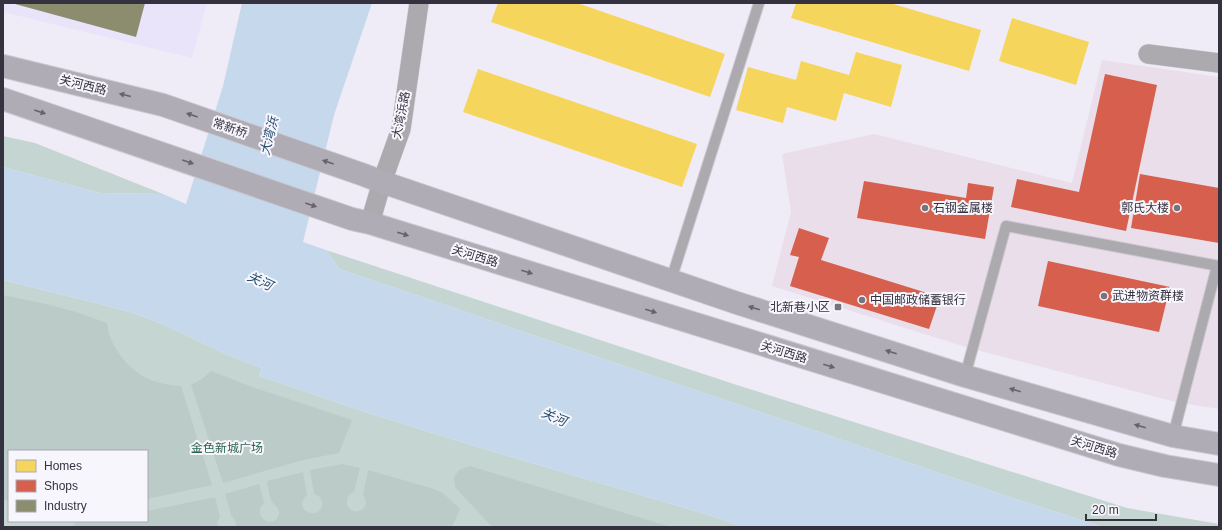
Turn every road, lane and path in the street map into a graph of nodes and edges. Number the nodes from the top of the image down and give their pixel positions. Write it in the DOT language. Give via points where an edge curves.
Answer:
graph roads {
  1 [pos="419,3"];
  2 [pos="759,3"];
  3 [pos="1148,54"];
  4 [pos="1219,63"];
  5 [pos="3,66"];
  6 [pos="3,99"];
  7 [pos="163,105"];
  8 [pos="373,179"];
  9 [pos="361,221"];
  10 [pos="1218,266"];
  11 [pos="671,280"];
  12 [pos="965,376"];
  13 [pos="1173,436"];
  14 [pos="1219,444"];
  15 [pos="1219,475"];
  1 -- 8 [label="street, 大湾浜路" via="401,129"];
  2 -- 11 [label="lane"];
  3 -- 4 [label="street"];
  7 -- 5 [label="main road, 关河西路, one-way"];
  6 -- 9 [label="main road, one-way"];
  8 -- 7 [label="main road, 常新桥, one-way"];
  8 -- 9 [label="street, 大湾浜路"];
  8 -- 11 [label="main road"];
  9 -- 15 [label="main road, 关河西路, one-way" via="1119,455"];
  10 -- 12 [label="lane" via="1006,226"];
  10 -- 13 [label="lane"];
  12 -- 11 [label="main road, one-way"];
  13 -- 12 [label="main road, one-way"];
  13 -- 14 [label="main road"];
}
